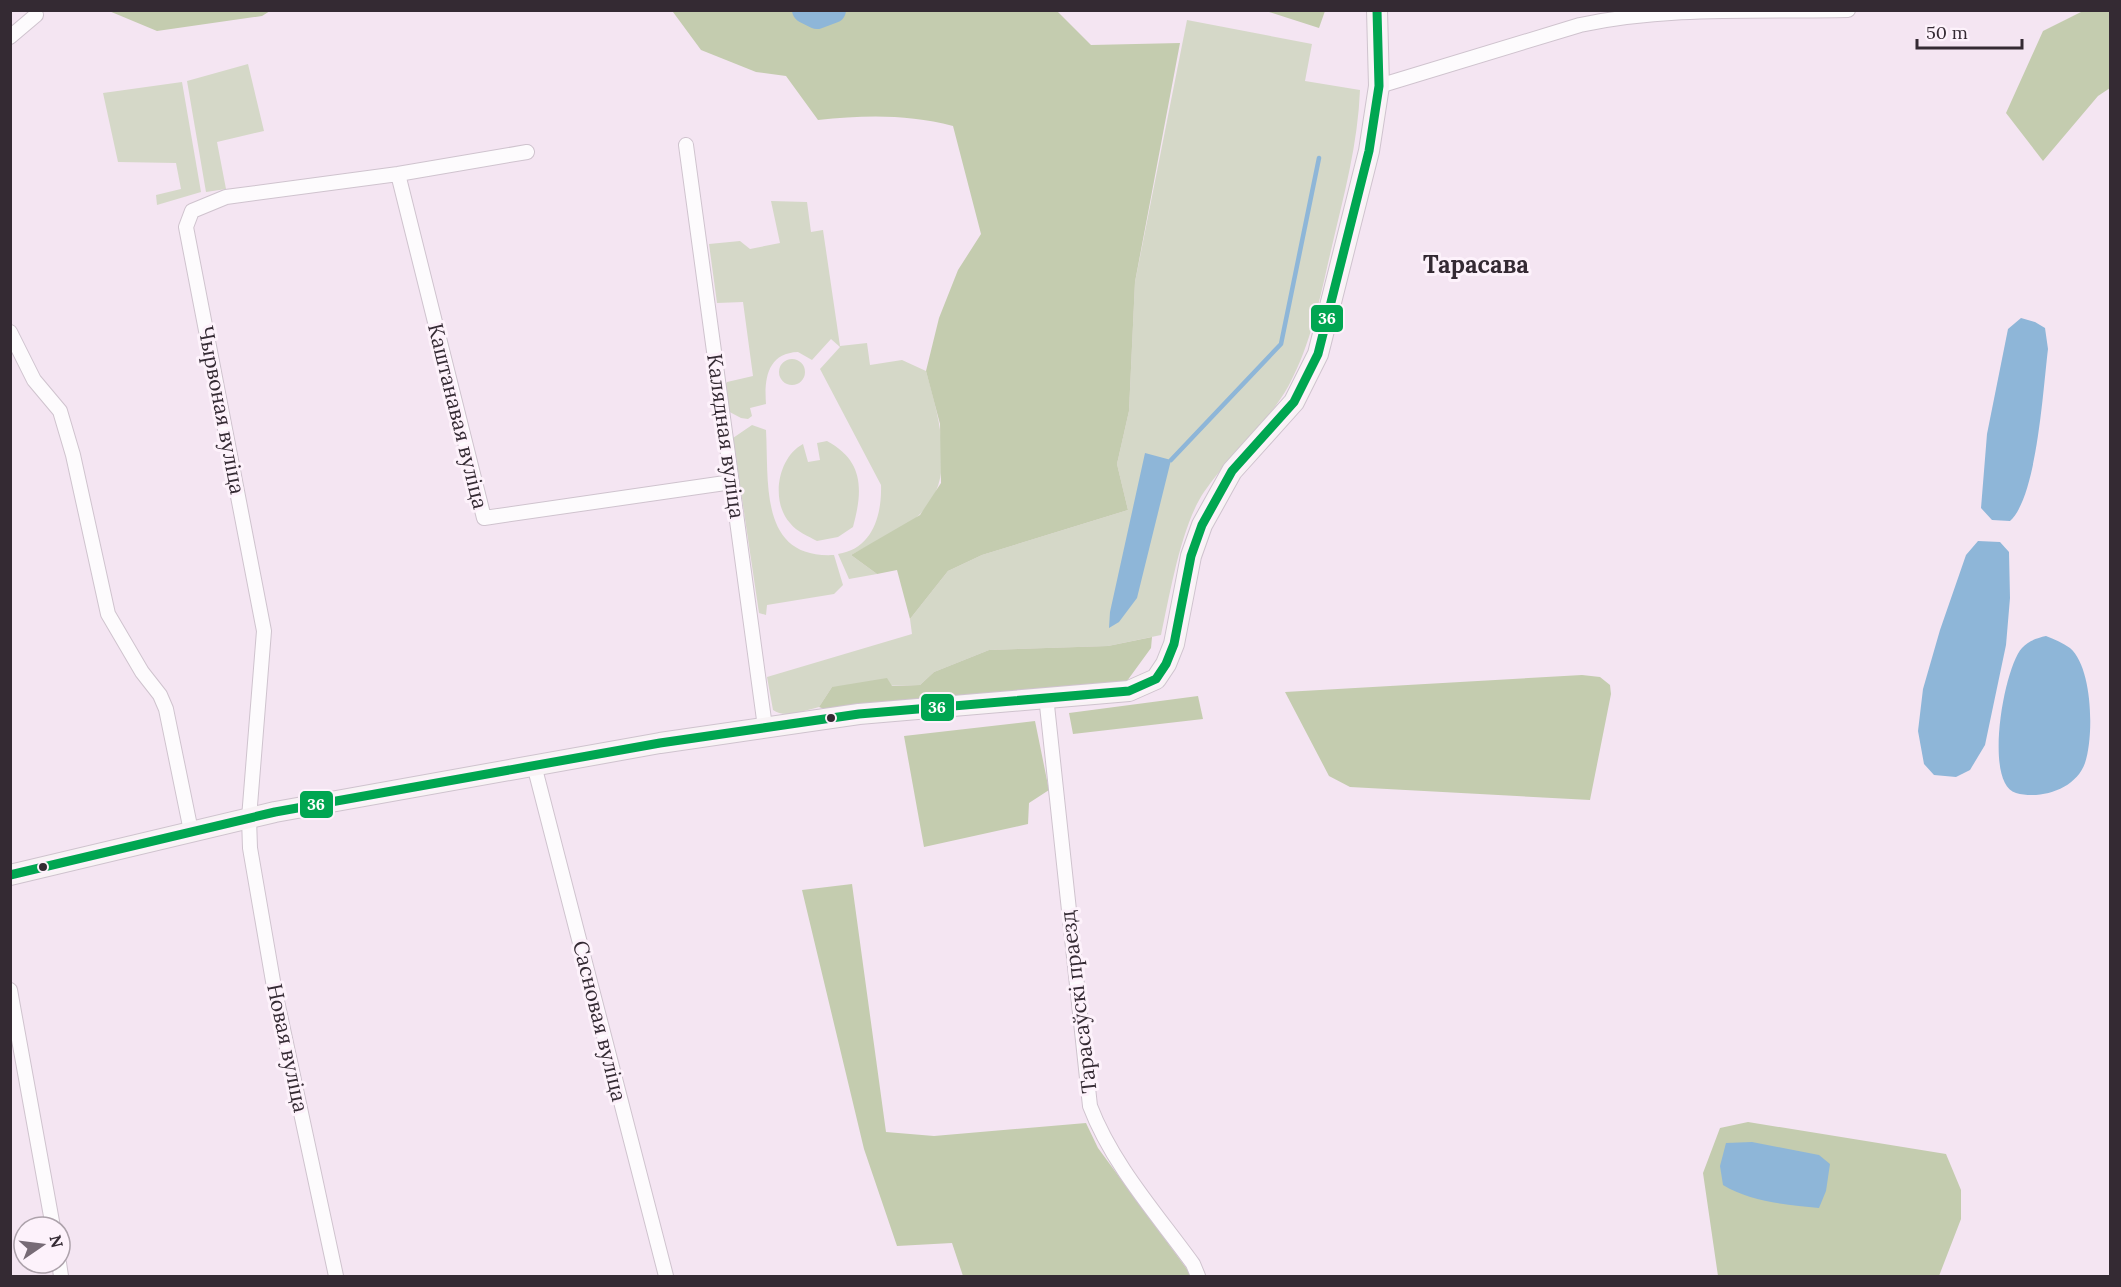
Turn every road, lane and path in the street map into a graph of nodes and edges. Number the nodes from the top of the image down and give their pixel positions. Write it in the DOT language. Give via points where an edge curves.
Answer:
graph roads {
  1 [pos="1377,10"];
  2 [pos="1848,10"];
  3 [pos="36,15"];
  4 [pos="10,37"];
  5 [pos="1379,86"];
  6 [pos="686,145"];
  7 [pos="527,152"];
  8 [pos="398,174"];
  9 [pos="10,332"];
  10 [pos="732,482"];
  11 [pos="1046,696"];
  12 [pos="765,727"];
  13 [pos="534,765"];
  14 [pos="249,818"];
  15 [pos="191,831"];
  16 [pos="10,875"];
  17 [pos="10,990"];
  18 [pos="51,1215"];
  19 [pos="336,1276"];
  20 [pos="666,1276"];
  21 [pos="1198,1276"];
  1 -- 5 [label="street"];
  2 -- 5 [label="street" via="1660,12 1610,18"];
  3 -- 4 [label="street"];
  5 -- 11 [label="street" via="1369,151 1318,354 1294,402 1232,471 1202,525 1166,664 1156,679 1129,690"];
  6 -- 10 [label="street, Калядная вуліца"];
  7 -- 8 [label="street, Чырвоная вуліца"];
  8 -- 10 [label="street, Каштанавая вуліца" via="484,518"];
  8 -- 14 [label="street, Чырвоная вуліца" via="226,197 192,212 186,227 264,631"];
  9 -- 15 [label="street" via="34,380 60,411 108,614 166,709"];
  10 -- 12 [label="street, Калядная вуліца"];
  11 -- 12 [label="street"];
  11 -- 21 [label="street, Тарасаўскі праезд" via="1090,1106 1101,1135"];
  12 -- 13 [label="street"];
  13 -- 14 [label="street"];
  13 -- 20 [label="street, Сасновая вуліца"];
  14 -- 15 [label="street"];
  14 -- 19 [label="street, Новая вуліца" via="250,848 274,987"];
  15 -- 16 [label="street"];
  17 -- 18 [label="street"];
}
